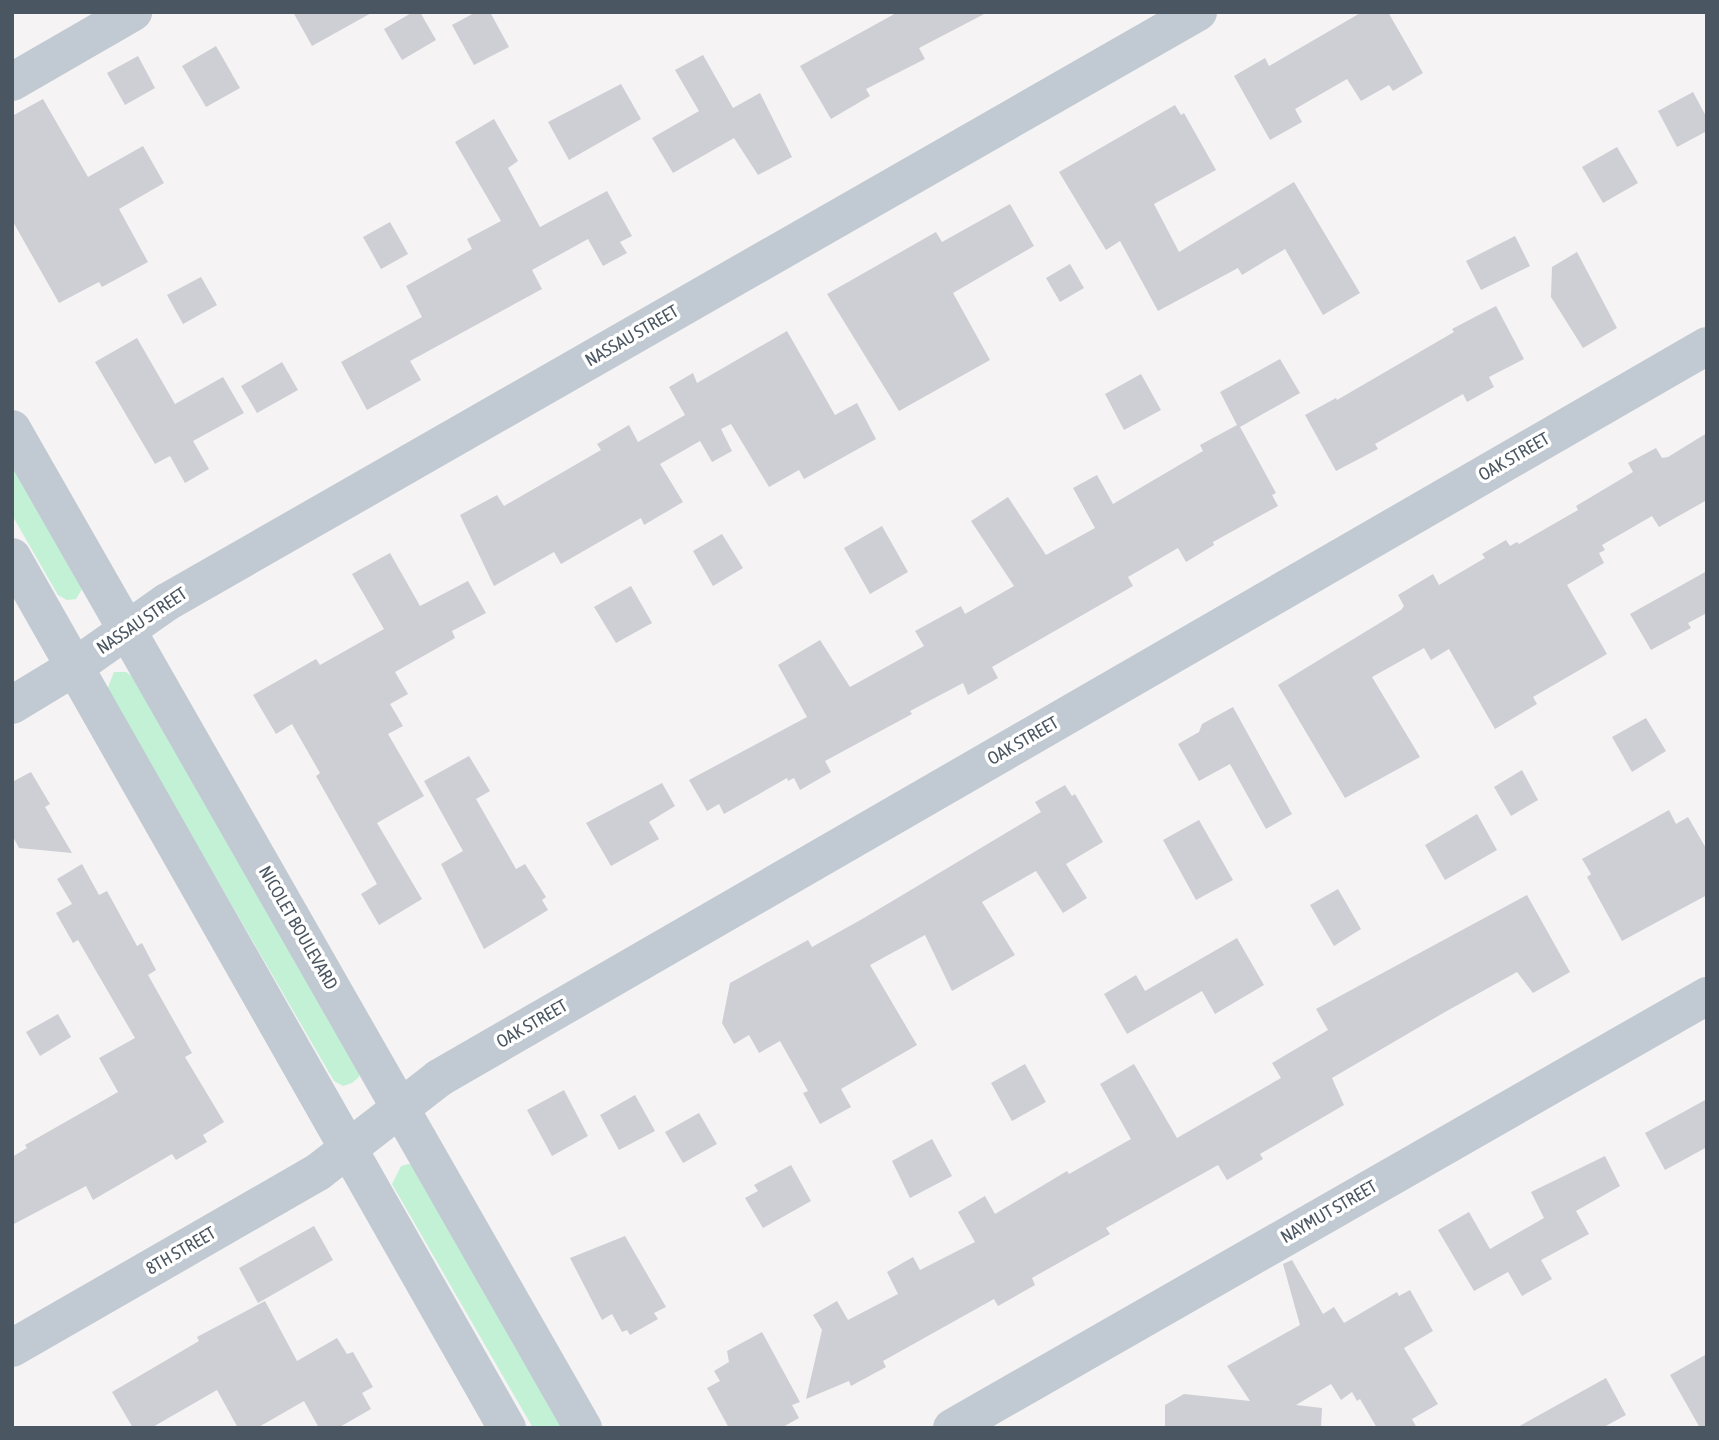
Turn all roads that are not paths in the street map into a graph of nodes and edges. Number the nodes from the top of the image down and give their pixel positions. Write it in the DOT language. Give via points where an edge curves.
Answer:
graph roads {
  1 [pos="133,12"];
  2 [pos="1198,12"];
  3 [pos="12,82"];
  4 [pos="1707,346"];
  5 [pos="12,429"];
  6 [pos="12,557"];
  7 [pos="126,629"];
  8 [pos="73,668"];
  9 [pos="12,705"];
  10 [pos="1707,996"];
  11 [pos="401,1108"];
  12 [pos="348,1150"];
  13 [pos="12,1348"];
  14 [pos="507,1428"];
  15 [pos="583,1428"];
  16 [pos="951,1428"];
  1 -- 3 [label="street"];
  2 -- 7 [label="street, NASSAU STREET"];
  4 -- 11 [label="street, OAK STREET" via="439,1078"];
  5 -- 7 [label="street, NICOLET BOULEVARD"];
  6 -- 8 [label="street"];
  7 -- 8 [label="street, NASSAU STREET"];
  7 -- 11 [label="street, NICOLET BOULEVARD"];
  8 -- 9 [label="street, NASSAU STREET"];
  8 -- 12 [label="street"];
  10 -- 16 [label="street, NAYMUT STREET"];
  11 -- 12 [label="street, OAK STREET"];
  11 -- 15 [label="street, NICOLET BOULEVARD"];
  12 -- 13 [label="street, 8TH STREET" via="318,1172"];
  12 -- 14 [label="street"];
}
